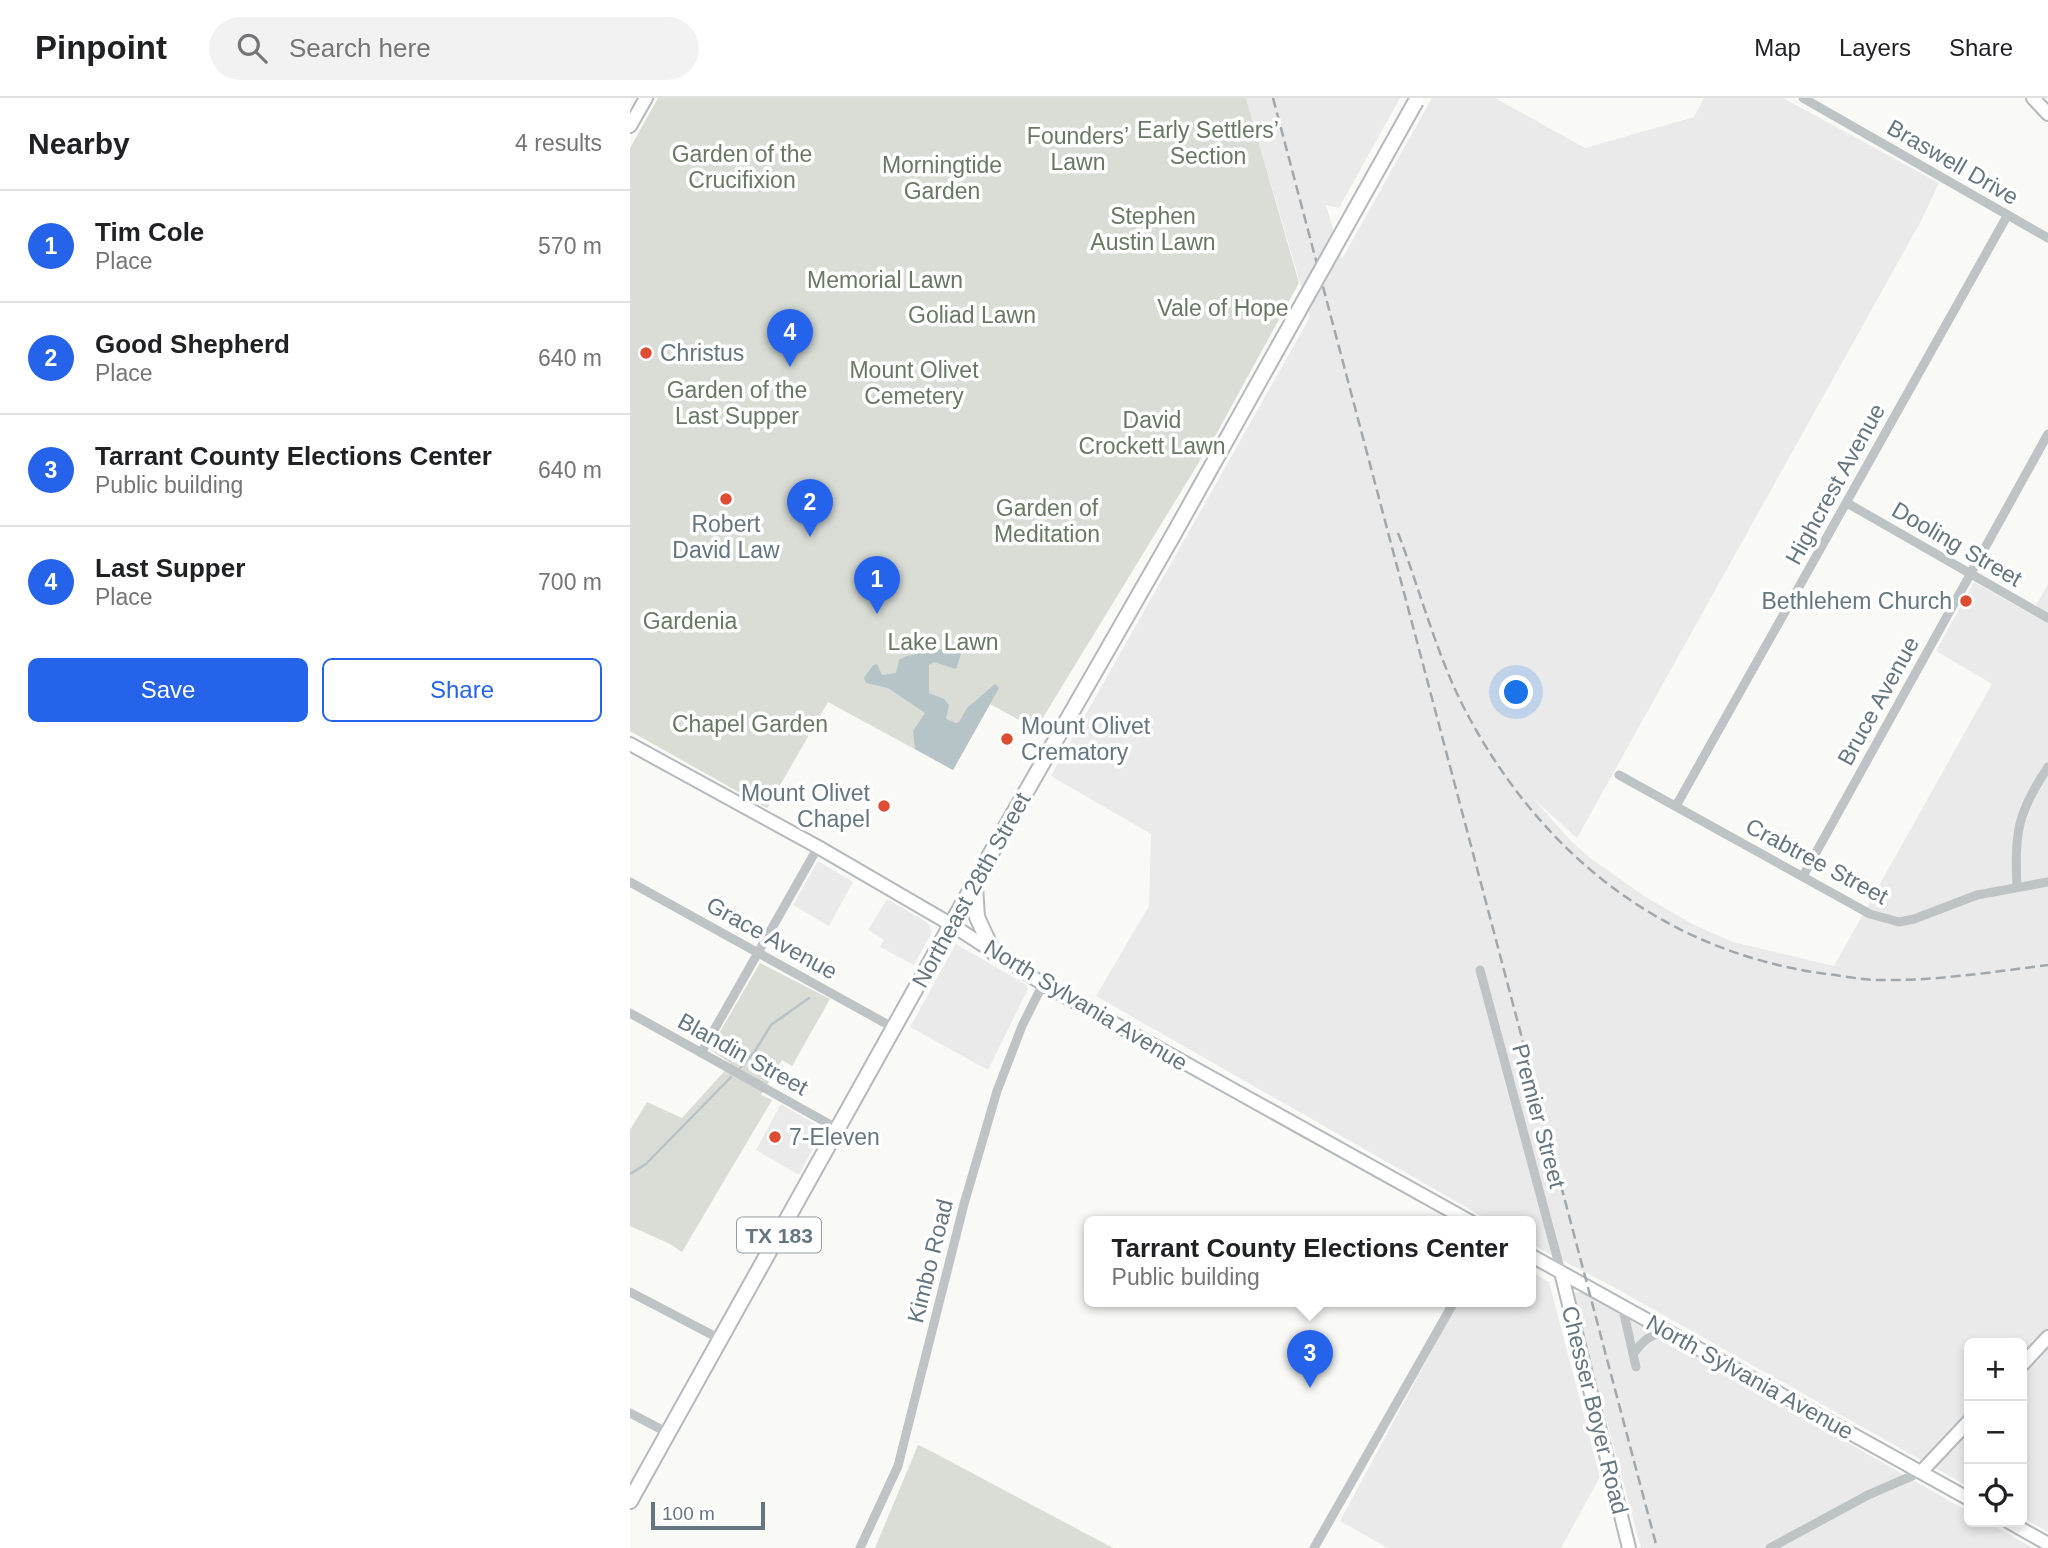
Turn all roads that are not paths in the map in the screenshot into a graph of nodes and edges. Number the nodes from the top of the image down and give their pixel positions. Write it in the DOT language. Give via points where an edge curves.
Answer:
graph roads {
  1 [pos="646,98"];
  2 [pos="1803,98"];
  3 [pos="2033,98"];
  4 [pos="1417,99"];
  5 [pos="2048,114"];
  6 [pos="630,126"];
  7 [pos="2007,216"];
  8 [pos="2048,238"];
  9 [pos="2048,434"];
  10 [pos="1847,503"];
  11 [pos="1971,574"];
  12 [pos="2048,618"];
  13 [pos="630,744"];
  14 [pos="2048,767"];
  15 [pos="1619,775"];
  16 [pos="1676,806"];
  17 [pos="818,847"];
  18 [pos="1802,877"];
  19 [pos="976,881"];
  20 [pos="630,882"];
  21 [pos="2048,882"];
  22 [pos="2017,886"];
  23 [pos="951,925"];
  24 [pos="758,952"];
  25 [pos="992,952"];
  26 [pos="1480,970"];
  27 [pos="1044,985"];
  28 [pos="630,1013"];
  29 [pos="894,1028"];
  30 [pos="701,1053"];
  31 [pos="838,1129"];
  32 [pos="1460,1216"];
  33 [pos="1536,1258"];
  34 [pos="1561,1272"];
  35 [pos="630,1292"];
  36 [pos="1622,1306"];
  37 [pos="1451,1307"];
  38 [pos="1671,1333"];
  39 [pos="2048,1337"];
  40 [pos="720,1339"];
  41 [pos="1633,1354"];
  42 [pos="2027,1360"];
  43 [pos="1636,1367"];
  44 [pos="630,1413"];
  45 [pos="1964,1426"];
  46 [pos="668,1433"];
  47 [pos="1921,1472"];
  48 [pos="1964,1496"];
  49 [pos="630,1501"];
  50 [pos="2018,1527"];
  51 [pos="2048,1544"];
  52 [pos="860,1548"];
  53 [pos="1314,1548"];
  54 [pos="1629,1548"];
  55 [pos="1770,1548"];
  1 -- 6 [label="main road"];
  2 -- 7 [label="street, Braswell Drive"];
  3 -- 5 [label="main road"];
  4 -- 19 [label="main road, Northeast 28th Street / TX 183, bridge"];
  7 -- 8 [label="street, Braswell Drive"];
  7 -- 10 [label="street, Highcrest Avenue"];
  9 -- 11 [label="street, Bruce Avenue"];
  10 -- 11 [label="street, Dooling Street"];
  10 -- 16 [label="street, Highcrest Avenue"];
  11 -- 12 [label="street, Dooling Street"];
  11 -- 18 [label="street, Bruce Avenue"];
  13 -- 17 [label="main road, North Sylvania Avenue"];
  14 -- 22 [label="street" via="2025,802 2019,823"];
  15 -- 16 [label="street, Crabtree Street"];
  16 -- 18 [label="street, Crabtree Street"];
  17 -- 23 [label="main road, North Sylvania Avenue"];
  17 -- 24 [label="street"];
  18 -- 22 [label="street, Crabtree Street" via="1870,914 1899,922"];
  19 -- 23 [label="main road, Northeast 28th Street / TX 183"];
  19 -- 25 [label="main road" via="974,905"];
  20 -- 24 [label="street, Grace Avenue"];
  21 -- 22 [label="street, Crabtree Street"];
  23 -- 25 [label="main road, North Sylvania Avenue"];
  23 -- 29 [label="main road, Northeast 28th Street / TX 183"];
  24 -- 29 [label="street, Grace Avenue"];
  24 -- 30 [label="street"];
  25 -- 27 [label="main road, North Sylvania Avenue"];
  26 -- 34 [label="street, Premier Street"];
  27 -- 32 [label="main road, North Sylvania Avenue"];
  27 -- 52 [label="street, Kimbo Road" via="1018,1034 997,1091 898,1466"];
  28 -- 30 [label="street, Blandin Street"];
  29 -- 31 [label="main road, Northeast 28th Street / TX 183"];
  30 -- 31 [label="street, Blandin Street"];
  31 -- 40 [label="main road, Northeast 28th Street / TX 183"];
  33 -- 34 [label="main road, North Sylvania Avenue"];
  34 -- 36 [label="main road, North Sylvania Avenue"];
  34 -- 54 [label="main road, Chesser Boyer Road"];
  35 -- 40 [label="street"];
  36 -- 38 [label="main road, North Sylvania Avenue"];
  36 -- 41 [label="street"];
  37 -- 53 [label="street"];
  38 -- 41 [label="street" via="1652,1335"];
  38 -- 47 [label="main road, North Sylvania Avenue"];
  39 -- 42 [label="main road"];
  40 -- 46 [label="main road, Northeast 28th Street / TX 183"];
  41 -- 43 [label="street"];
  44 -- 46 [label="street"];
  45 -- 47 [label="main road"];
  46 -- 49 [label="main road, Northeast 28th Street / TX 183"];
  47 -- 48 [label="main road, North Sylvania Avenue"];
  47 -- 55 [label="street"];
  50 -- 51 [label="main road"];
}
